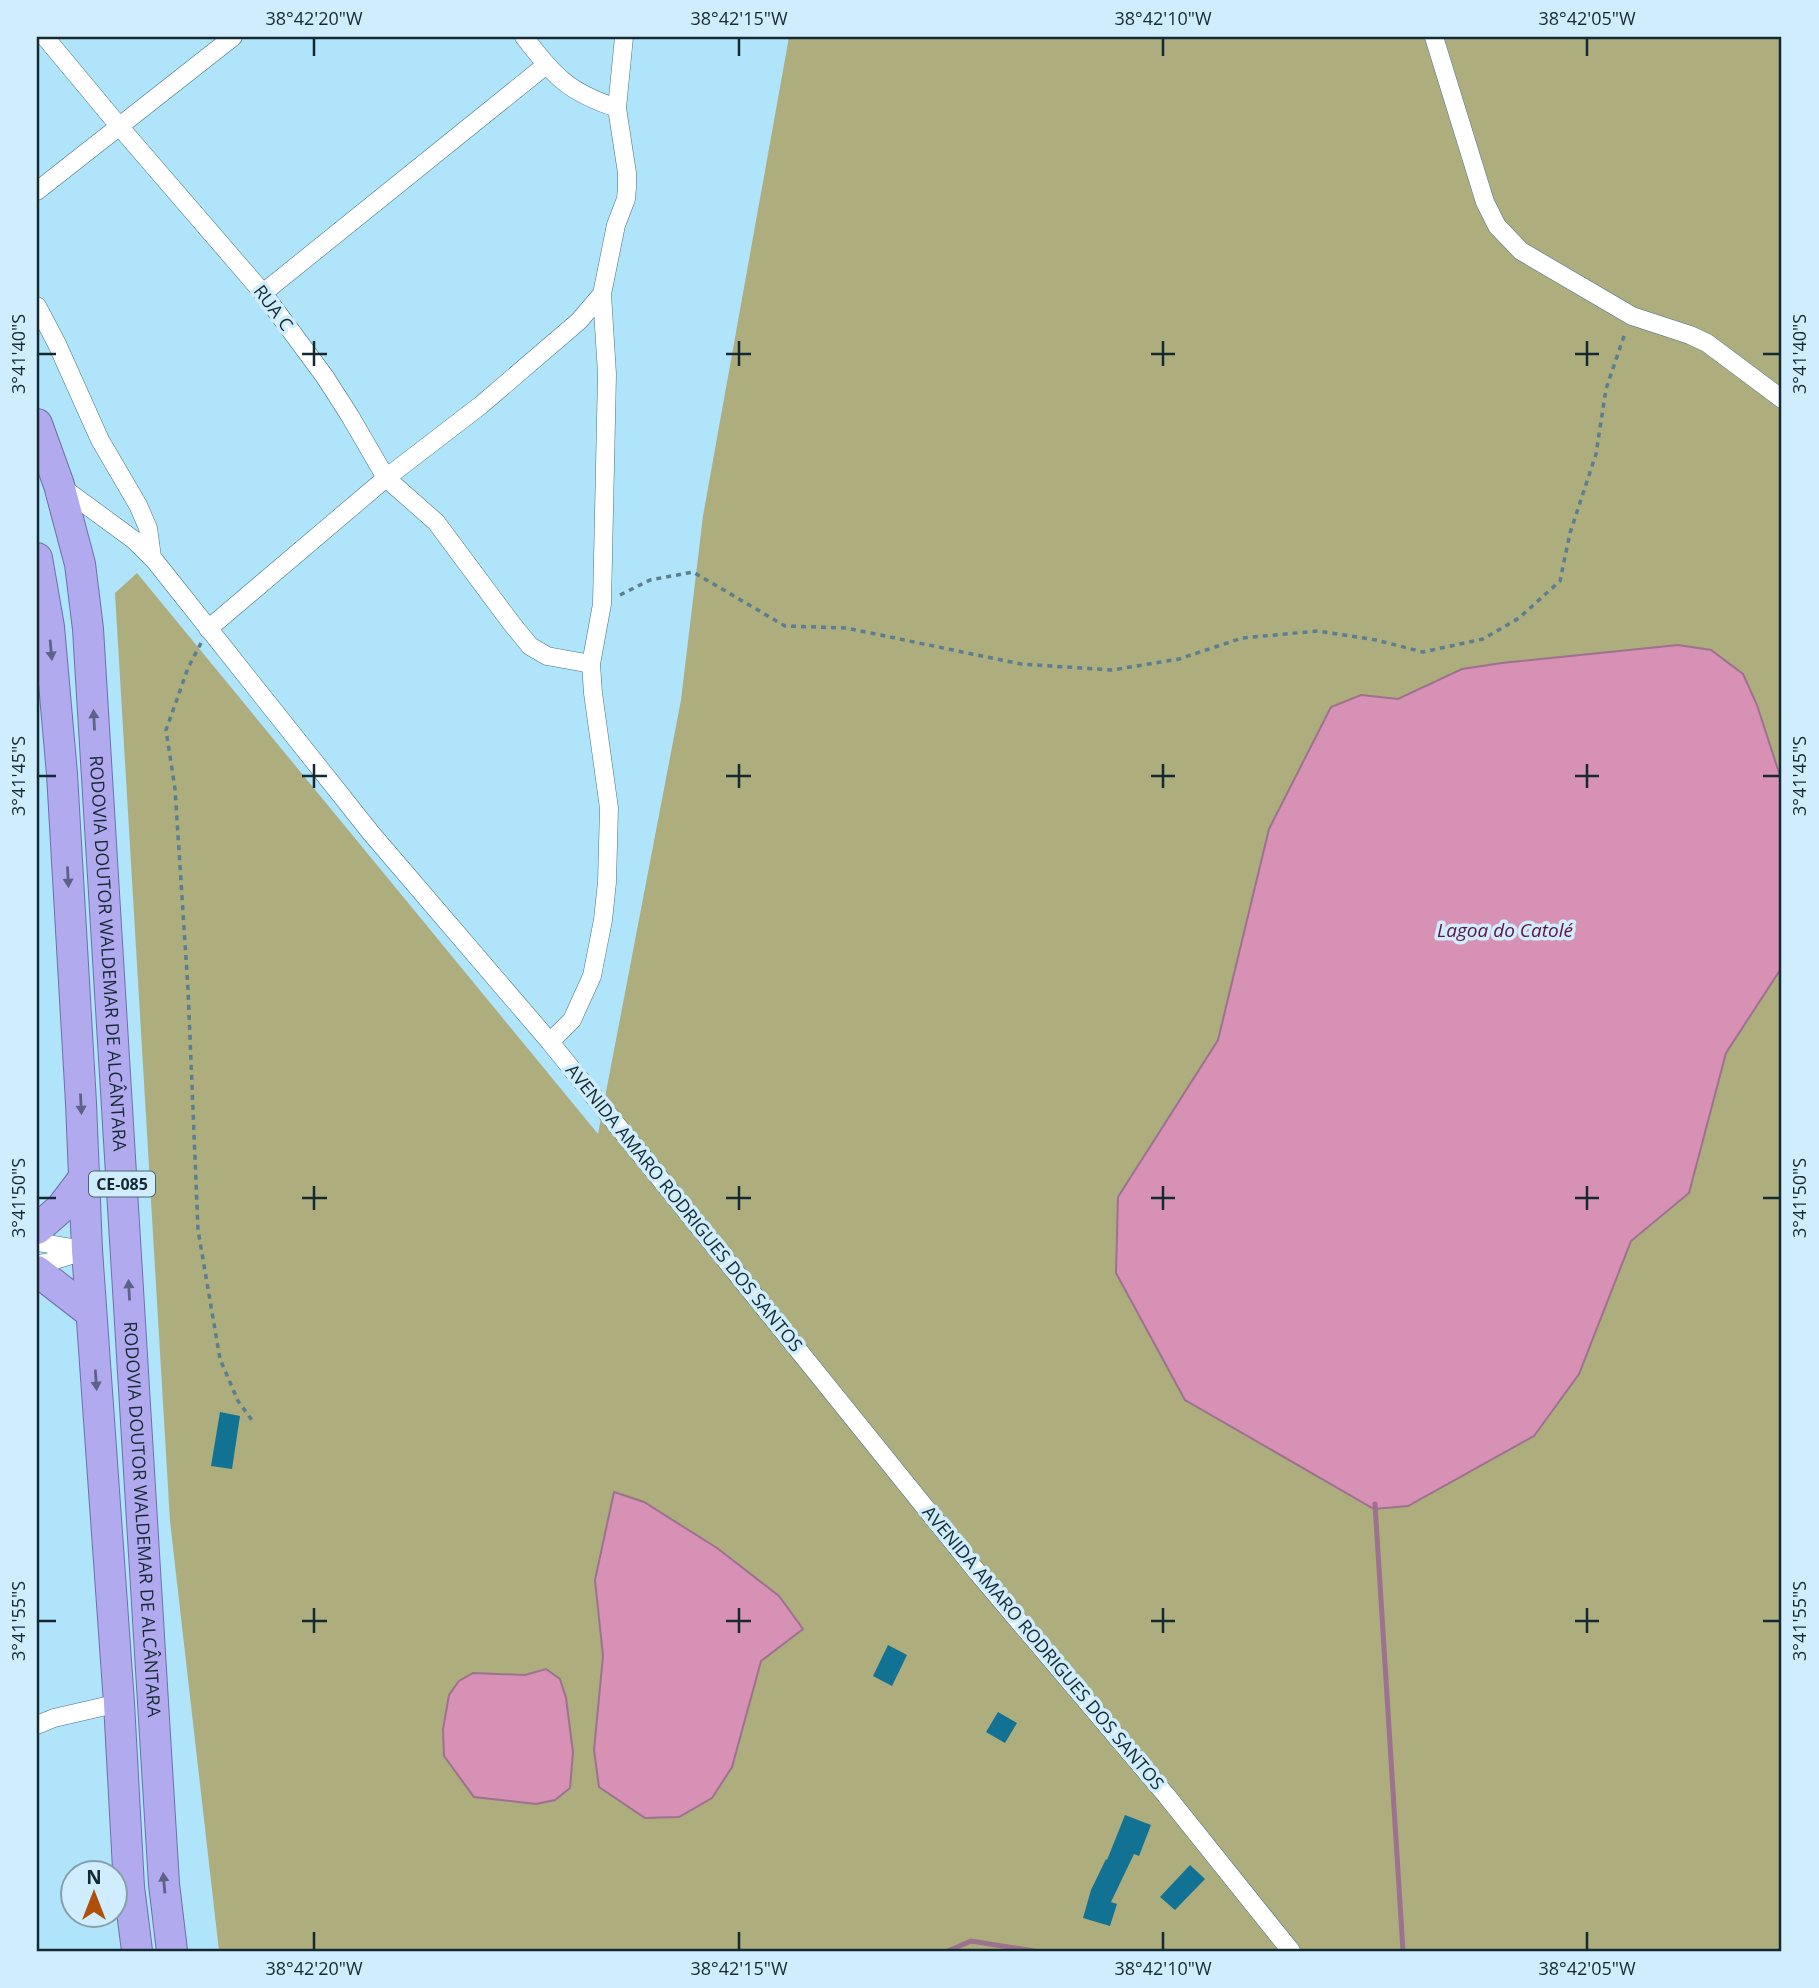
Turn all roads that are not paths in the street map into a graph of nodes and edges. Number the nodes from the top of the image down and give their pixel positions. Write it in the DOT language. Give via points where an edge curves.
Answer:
graph roads {
  1 [pos="45,37"];
  2 [pos="233,37"];
  3 [pos="524,37"];
  4 [pos="624,37"];
  5 [pos="1434,37"];
  6 [pos="546,65"];
  7 [pos="617,108"];
  8 [pos="119,126"];
  9 [pos="37,191"];
  10 [pos="263,293"];
  11 [pos="602,294"];
  12 [pos="37,306"];
  13 [pos="1782,398"];
  14 [pos="37,424"];
  15 [pos="386,478"];
  16 [pos="59,485"];
  17 [pos="152,557"];
  18 [pos="37,558"];
  19 [pos="208,629"];
  20 [pos="591,664"];
  21 [pos="550,1042"];
  22 [pos="83,1179"];
  23 [pos="37,1229"];
  24 [pos="37,1242"];
  25 [pos="87,1251"];
  26 [pos="37,1264"];
  27 [pos="37,1271"];
  28 [pos="91,1313"];
  29 [pos="120,1703"];
  30 [pos="37,1725"];
  31 [pos="137,1951"];
  32 [pos="172,1951"];
  33 [pos="1291,1951"];
  1 -- 8 [label="street, RUA C"];
  2 -- 8 [label="street"];
  3 -- 6 [label="street"];
  4 -- 7 [label="street"];
  5 -- 13 [label="street" via="1485,202 1497,226 1521,251 1632,316 1707,343"];
  6 -- 7 [label="street" via="581,95"];
  6 -- 10 [label="street"];
  7 -- 11 [label="street" via="627,187"];
  8 -- 9 [label="street"];
  8 -- 10 [label="street, RUA C"];
  10 -- 15 [label="street, RUA C" via="325,377"];
  11 -- 15 [label="street" via="579,321 491,397"];
  11 -- 20 [label="street" via="607,374 602,604"];
  12 -- 17 [label="street" via="100,440 138,505 148,528"];
  14 -- 16 [label="highway, RODOVIA DOUTOR WALDEMAR DE ALCÂNTARA / CE-085"];
  15 -- 19 [label="street"];
  15 -- 20 [label="street, RUA C" via="436,522 530,646 547,656"];
  16 -- 17 [label="street, AVENIDA AMARO RODRIGUES DOS SANTOS"];
  32 -- 16 [label="highway, RODOVIA DOUTOR WALDEMAR DE ALCÂNTARA / CE-085, one-way" via="163,1871 88,629 80,564"];
  17 -- 19 [label="street, AVENIDA AMARO RODRIGUES DOS SANTOS"];
  18 -- 22 [label="highway, RODOVIA DOUTOR WALDEMAR DE ALCÂNTARA / CE-085, one-way" via="50,627 62,774"];
  19 -- 21 [label="street, AVENIDA AMARO RODRIGUES DOS SANTOS" via="371,833"];
  20 -- 21 [label="street" via="609,808 603,920 592,976 580,1005"];
  21 -- 33 [label="street, AVENIDA AMARO RODRIGUES DOS SANTOS" via="978,1573"];
  22 -- 23 [label="highway"];
  22 -- 25 [label="highway, RODOVIA DOUTOR WALDEMAR DE ALCÂNTARA / CE-085"];
  24 -- 25 [label="street"];
  25 -- 26 [label="street"];
  25 -- 28 [label="highway, RODOVIA DOUTOR WALDEMAR DE ALCÂNTARA / CE-085"];
  27 -- 28 [label="highway"];
  28 -- 29 [label="highway, RODOVIA DOUTOR WALDEMAR DE ALCÂNTARA / CE-085, one-way"];
  29 -- 30 [label="street"];
  29 -- 31 [label="highway, RODOVIA DOUTOR WALDEMAR DE ALCÂNTARA / CE-085" via="129,1886"];
}
